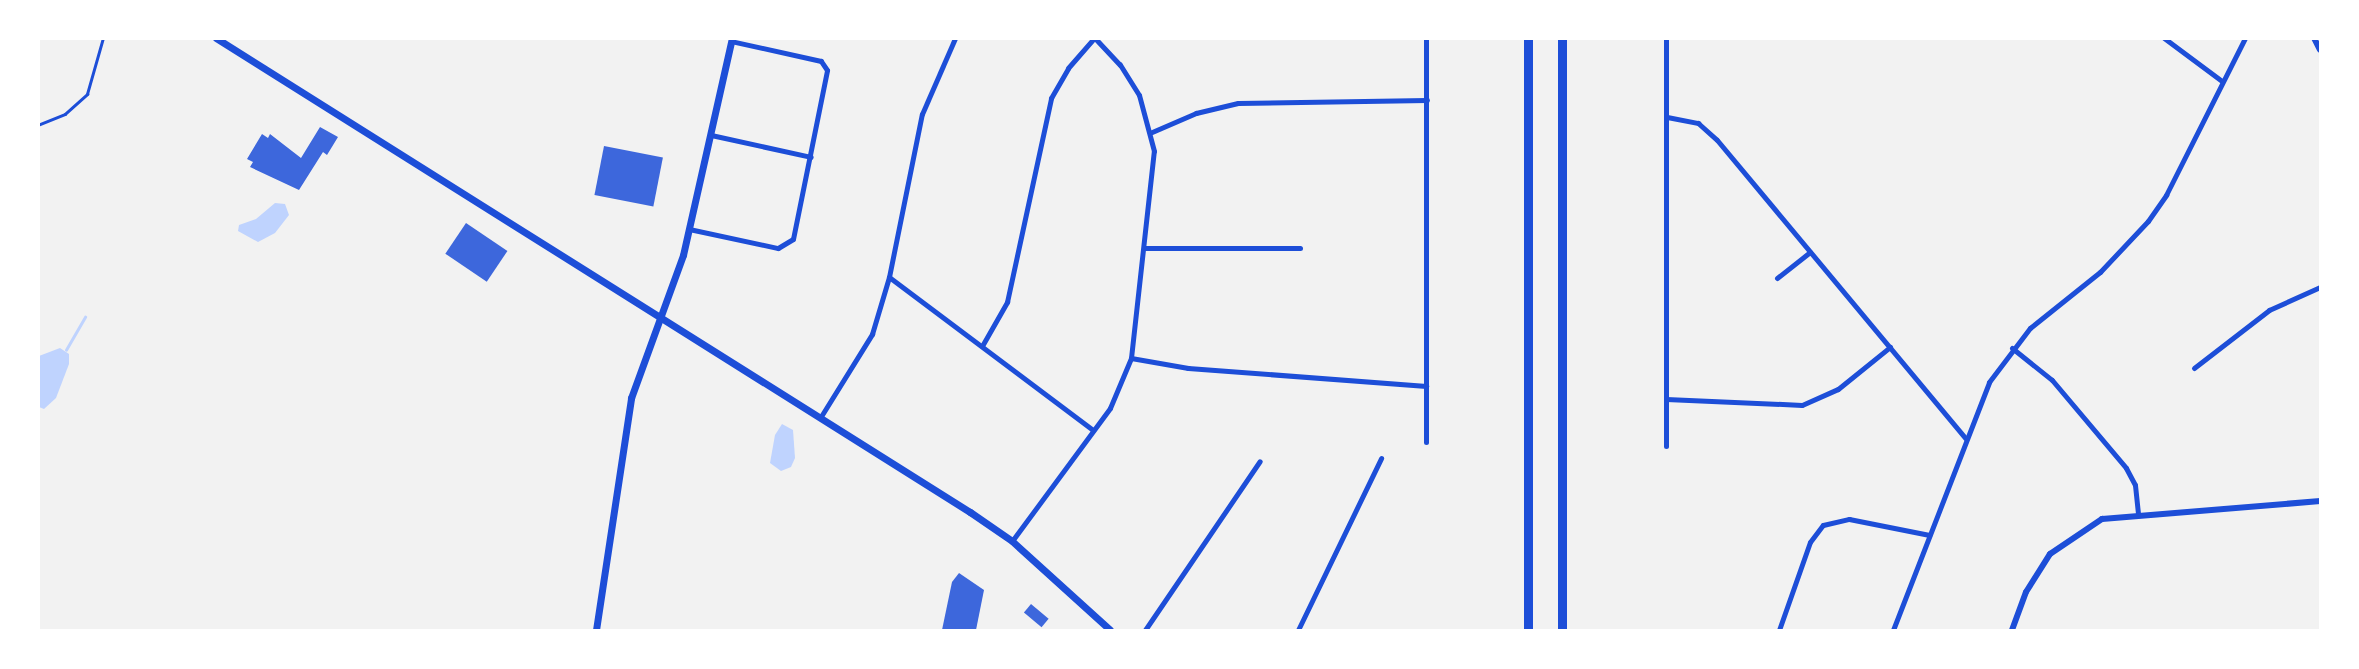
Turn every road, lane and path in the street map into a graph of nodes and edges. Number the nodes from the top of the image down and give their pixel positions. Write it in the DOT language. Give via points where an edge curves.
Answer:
graph roads {
  1 [pos="103,38"];
  2 [pos="216,38"];
  3 [pos="956,38"];
  4 [pos="1094,38"];
  5 [pos="1426,38"];
  6 [pos="1528,38"];
  7 [pos="1562,38"];
  8 [pos="1666,38"];
  9 [pos="2164,38"];
  10 [pos="2245,38"];
  11 [pos="2314,38"];
  12 [pos="731,40"];
  13 [pos="2320,50"];
  14 [pos="2222,81"];
  15 [pos="1427,100"];
  16 [pos="1667,117"];
  17 [pos="38,125"];
  18 [pos="1152,132"];
  19 [pos="711,135"];
  20 [pos="811,157"];
  21 [pos="689,229"];
  22 [pos="1145,247"];
  23 [pos="1300,248"];
  24 [pos="1810,252"];
  25 [pos="889,277"];
  26 [pos="1777,278"];
  27 [pos="2320,286"];
  28 [pos="659,316"];
  29 [pos="982,346"];
  30 [pos="1890,347"];
  31 [pos="2012,348"];
  32 [pos="1131,358"];
  33 [pos="2194,368"];
  34 [pos="1426,386"];
  35 [pos="1666,399"];
  36 [pos="820,418"];
  37 [pos="1093,430"];
  38 [pos="1965,438"];
  39 [pos="1426,442"];
  40 [pos="1666,446"];
  41 [pos="1381,458"];
  42 [pos="1260,461"];
  43 [pos="2320,501"];
  44 [pos="2138,513"];
  45 [pos="1929,535"];
  46 [pos="1012,541"];
  47 [pos="596,631"];
  48 [pos="1110,631"];
  49 [pos="1145,631"];
  50 [pos="1298,631"];
  51 [pos="1528,631"];
  52 [pos="1562,631"];
  53 [pos="1779,631"];
  54 [pos="1893,631"];
  55 [pos="2012,631"];
  1 -- 17 [label="lane" via="87,94 65,114"];
  2 -- 28 [label="main road"];
  3 -- 25 [label="street" via="922,114"];
  4 -- 18 [label="street" via="1130,79"];
  4 -- 29 [label="street" via="1068,68 1051,98 1007,302"];
  5 -- 15 [label="street"];
  6 -- 51 [label="highway"];
  7 -- 52 [label="highway"];
  8 -- 16 [label="street"];
  9 -- 14 [label="street"];
  10 -- 14 [label="street"];
  11 -- 13 [label="street"];
  12 -- 19 [label="main road"];
  12 -- 20 [label="street" via="825,64"];
  14 -- 31 [label="street" via="2166,195 2134,239"];
  15 -- 18 [label="street" via="1238,103 1196,113"];
  15 -- 34 [label="street"];
  16 -- 24 [label="street" via="1690,120 1707,130"];
  16 -- 35 [label="street"];
  18 -- 22 [label="street" via="1154,172"];
  19 -- 20 [label="street"];
  19 -- 21 [label="main road"];
  20 -- 21 [label="street" via="793,239 785,247"];
  21 -- 28 [label="main road" via="676,278"];
  22 -- 23 [label="street"];
  22 -- 32 [label="street"];
  24 -- 26 [label="street"];
  24 -- 30 [label="street"];
  25 -- 29 [label="street"];
  25 -- 36 [label="street" via="862,356"];
  27 -- 33 [label="street" via="2269,310"];
  28 -- 36 [label="main road"];
  28 -- 47 [label="main road" via="631,398"];
  29 -- 37 [label="street"];
  30 -- 35 [label="street" via="1838,389 1802,405"];
  30 -- 38 [label="street"];
  31 -- 38 [label="street" via="1989,382"];
  31 -- 44 [label="street" via="2052,380 2126,468 2135,485"];
  32 -- 34 [label="street" via="1188,368"];
  32 -- 37 [label="street" via="1119,393"];
  34 -- 39 [label="street"];
  35 -- 40 [label="street"];
  36 -- 46 [label="main road"];
  37 -- 46 [label="street"];
  38 -- 45 [label="street"];
  41 -- 50 [label="street"];
  42 -- 49 [label="street"];
  43 -- 44 [label="street"];
  44 -- 55 [label="street" via="2085,527 2050,554 2026,592"];
  45 -- 53 [label="street" via="1849,519 1823,525 1810,542"];
  45 -- 54 [label="street"];
  46 -- 48 [label="main road"];
}
